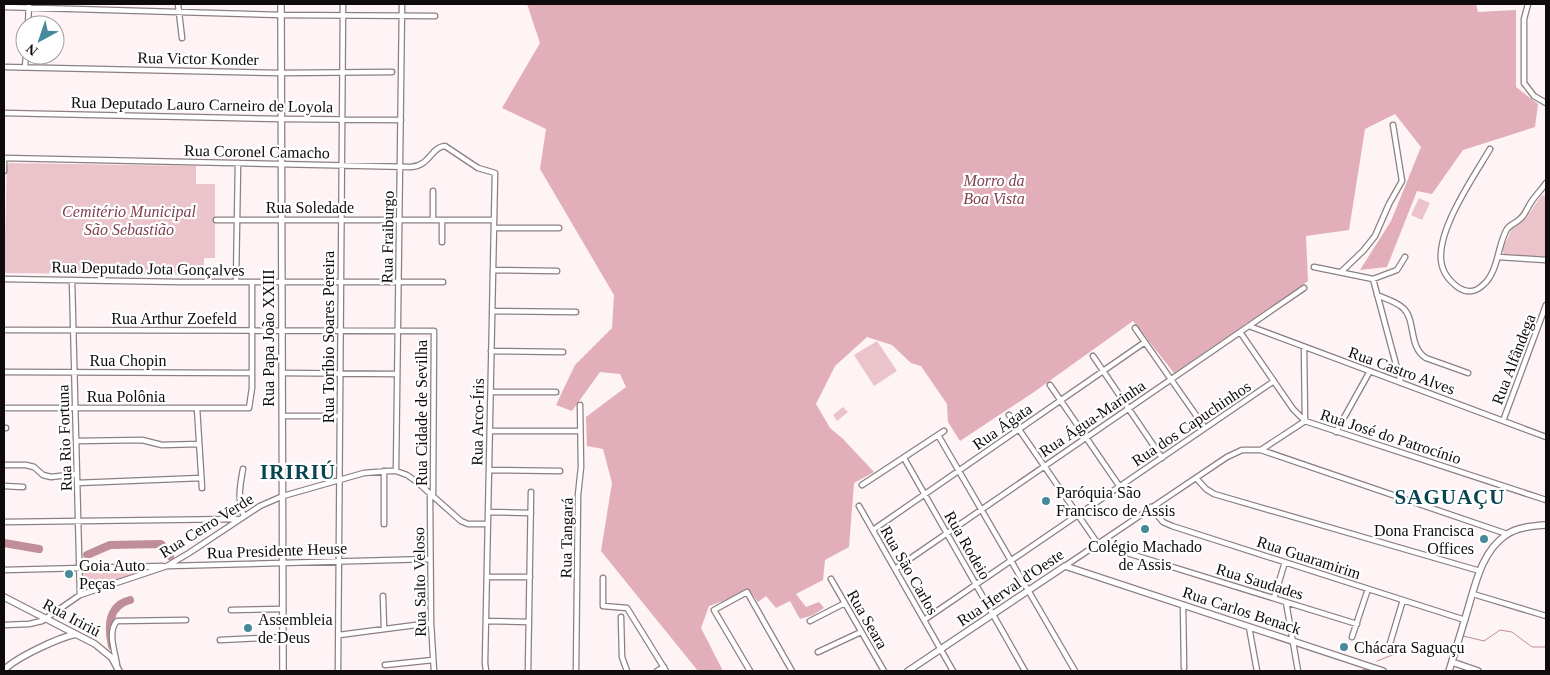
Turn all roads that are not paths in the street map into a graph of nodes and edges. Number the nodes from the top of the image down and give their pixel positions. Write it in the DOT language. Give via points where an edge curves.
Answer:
graph roads {
  1 [pos="178,4"];
  2 [pos="281,4"];
  3 [pos="343,4"];
  4 [pos="402,4"];
  5 [pos="1528,4"];
  6 [pos="29,6"];
  7 [pos="4,7"];
  8 [pos="179,12"];
  9 [pos="281,15"];
  10 [pos="343,16"];
  11 [pos="402,16"];
  12 [pos="435,16"];
  13 [pos="182,38"];
  14 [pos="4,67"];
  15 [pos="25,67"];
  16 [pos="342,72"];
  17 [pos="392,72"];
  18 [pos="282,73"];
  19 [pos="1546,103"];
  20 [pos="4,113"];
  21 [pos="282,119"];
  22 [pos="342,120"];
  23 [pos="400,120"];
  24 [pos="1393,125"];
  25 [pos="1490,149"];
  26 [pos="4,158"];
  27 [pos="238,163"];
  28 [pos="282,164"];
  29 [pos="342,166"];
  30 [pos="400,167"];
  31 [pos="4,170"];
  32 [pos="495,173"];
  33 [pos="1546,183"];
  34 [pos="433,191"];
  35 [pos="1539,192"];
  36 [pos="1546,196"];
  37 [pos="216,220"];
  38 [pos="237,220"];
  39 [pos="282,220"];
  40 [pos="341,220"];
  41 [pos="399,220"];
  42 [pos="433,220"];
  43 [pos="442,220"];
  44 [pos="494,220"];
  45 [pos="494,228"];
  46 [pos="559,228"];
  47 [pos="442,242"];
  48 [pos="1498,256"];
  49 [pos="1405,257"];
  50 [pos="1546,260"];
  51 [pos="1314,267"];
  52 [pos="493,270"];
  53 [pos="558,271"];
  54 [pos="1340,272"];
  55 [pos="4,279"];
  56 [pos="1373,279"];
  57 [pos="72,280"];
  58 [pos="236,282"];
  59 [pos="252,282"];
  60 [pos="282,282"];
  61 [pos="341,282"];
  62 [pos="398,282"];
  63 [pos="443,282"];
  64 [pos="1304,288"];
  65 [pos="1377,296"];
  66 [pos="1546,305"];
  67 [pos="492,311"];
  68 [pos="576,312"];
  69 [pos="1249,326"];
  70 [pos="1134,328"];
  71 [pos="4,330"];
  72 [pos="73,330"];
  73 [pos="252,331"];
  74 [pos="282,331"];
  75 [pos="341,331"];
  76 [pos="398,331"];
  77 [pos="434,331"];
  78 [pos="1240,332"];
  79 [pos="1145,342"];
  80 [pos="1304,347"];
  81 [pos="491,351"];
  82 [pos="564,352"];
  83 [pos="1093,356"];
  84 [pos="1104,371"];
  85 [pos="1370,371"];
  86 [pos="4,372"];
  87 [pos="74,372"];
  88 [pos="252,373"];
  89 [pos="282,373"];
  90 [pos="1468,373"];
  91 [pos="340,374"];
  92 [pos="397,374"];
  93 [pos="1171,380"];
  94 [pos="1274,381"];
  95 [pos="1401,383"];
  96 [pos="1050,385"];
  97 [pos="490,392"];
  98 [pos="556,392"];
  99 [pos="1061,400"];
  100 [pos="580,405"];
  101 [pos="4,408"];
  102 [pos="75,408"];
  103 [pos="198,408"];
  104 [pos="1129,408"];
  105 [pos="1009,415"];
  106 [pos="282,416"];
  107 [pos="340,416"];
  108 [pos="1305,421"];
  109 [pos="1502,421"];
  110 [pos="1205,428"];
  111 [pos="1019,429"];
  112 [pos="490,430"];
  113 [pos="580,431"];
  114 [pos="944,431"];
  115 [pos="1336,432"];
  116 [pos="938,435"];
  117 [pos="1546,437"];
  118 [pos="1086,438"];
  119 [pos="76,441"];
  120 [pos="200,444"];
  121 [pos="1261,450"];
  122 [pos="904,458"];
  123 [pos="1162,458"];
  124 [pos="4,465"];
  125 [pos="1044,466"];
  126 [pos="244,469"];
  127 [pos="489,470"];
  128 [pos="384,471"];
  129 [pos="396,471"];
  130 [pos="560,471"];
  131 [pos="958,471"];
  132 [pos="77,474"];
  133 [pos="201,478"];
  134 [pos="1196,478"];
  135 [pos="340,480"];
  136 [pos="77,483"];
  137 [pos="862,485"];
  138 [pos="4,486"];
  139 [pos="1120,486"];
  140 [pos="23,487"];
  141 [pos="202,488"];
  142 [pos="531,492"];
  143 [pos="432,494"];
  144 [pos="924,494"];
  145 [pos="283,496"];
  146 [pos="1546,500"];
  147 [pos="859,506"];
  148 [pos="1151,507"];
  149 [pos="981,510"];
  150 [pos="488,512"];
  151 [pos="531,513"];
  152 [pos="1078,515"];
  153 [pos="244,516"];
  154 [pos="239,519"];
  155 [pos="78,521"];
  156 [pos="4,522"];
  157 [pos="384,524"];
  158 [pos="488,524"];
  159 [pos="1546,525"];
  160 [pos="873,530"];
  161 [pos="947,534"];
  162 [pos="1507,534"];
  163 [pos="1098,544"];
  164 [pos="430,559"];
  165 [pos="339,561"];
  166 [pos="1011,561"];
  167 [pos="283,562"];
  168 [pos="1285,562"];
  169 [pos="167,566"];
  170 [pos="1065,566"];
  171 [pos="80,568"];
  172 [pos="895,569"];
  173 [pos="4,570"];
  174 [pos="1480,572"];
  175 [pos="487,577"];
  176 [pos="530,577"];
  177 [pos="602,578"];
  178 [pos="831,579"];
  179 [pos="976,585"];
  180 [pos="1368,589"];
  181 [pos="1028,591"];
  182 [pos="1473,594"];
  183 [pos="80,595"];
  184 [pos="383,596"];
  185 [pos="4,597"];
  186 [pos="1274,598"];
  187 [pos="1403,600"];
  188 [pos="1286,602"];
  189 [pos="845,603"];
  190 [pos="1183,605"];
  191 [pos="283,609"];
  192 [pos="231,610"];
  193 [pos="993,615"];
  194 [pos="1546,616"];
  195 [pos="621,617"];
  196 [pos="47,619"];
  197 [pos="186,620"];
  198 [pos="924,620"];
  199 [pos="1465,620"];
  200 [pos="810,621"];
  201 [pos="486,622"];
  202 [pos="529,622"];
  203 [pos="431,623"];
  204 [pos="1357,624"];
  205 [pos="4,625"];
  206 [pos="60,626"];
  207 [pos="1249,627"];
  208 [pos="384,629"];
  209 [pos="861,632"];
  210 [pos="76,634"];
  211 [pos="339,635"];
  212 [pos="283,637"];
  213 [pos="1352,637"];
  214 [pos="56,640"];
  215 [pos="220,640"];
  216 [pos="1293,642"];
  217 [pos="941,650"];
  218 [pos="1388,650"];
  219 [pos="818,652"];
  220 [pos="433,660"];
  221 [pos="1452,662"];
  222 [pos="385,665"];
  223 [pos="1184,668"];
  224 [pos="665,669"];
  225 [pos="4,670"];
  226 [pos="119,670"];
  227 [pos="283,671"];
  228 [pos="338,671"];
  229 [pos="434,671"];
  230 [pos="486,671"];
  231 [pos="528,671"];
  232 [pos="576,671"];
  233 [pos="627,671"];
  234 [pos="658,671"];
  235 [pos="750,671"];
  236 [pos="792,671"];
  237 [pos="884,671"];
  238 [pos="908,671"];
  239 [pos="954,671"];
  240 [pos="1025,671"];
  241 [pos="1075,671"];
  242 [pos="1257,671"];
  243 [pos="1298,671"];
  244 [pos="1383,671"];
  245 [pos="1449,671"];
  246 [pos="1478,671"];
  1 -- 8 [label="street"];
  2 -- 9 [label="main road, Rua Papa João XXIII"];
  3 -- 10 [label="street, Rua Toríbio Soares Pereira"];
  4 -- 11 [label="street, Rua Fraiburgo"];
  5 -- 19 [label="street" via="1524,19 1524,83 1534,96"];
  6 -- 7 [label="street"];
  6 -- 8 [label="street"];
  8 -- 9 [label="street"];
  8 -- 13 [label="street"];
  9 -- 10 [label="street"];
  9 -- 18 [label="main road, Rua Papa João XXIII"];
  10 -- 11 [label="street"];
  10 -- 16 [label="street, Rua Toríbio Soares Pereira"];
  11 -- 12 [label="street"];
  11 -- 23 [label="street, Rua Fraiburgo"];
  14 -- 15 [label="street, Rua Victor Konder"];
  15 -- 18 [label="street, Rua Victor Konder"];
  16 -- 17 [label="street, Rua Victor Konder"];
  16 -- 18 [label="street, Rua Victor Konder"];
  16 -- 22 [label="street, Rua Toríbio Soares Pereira"];
  18 -- 21 [label="main road, Rua Papa João XXIII"];
  20 -- 21 [label="street, Rua Deputado Lauro Carneiro de Loyola"];
  21 -- 22 [label="street, Rua Deputado Lauro Carneiro de Loyola"];
  21 -- 28 [label="main road, Rua Papa João XXIII"];
  22 -- 23 [label="street, Rua Deputado Lauro Carneiro de Loyola"];
  22 -- 29 [label="street, Rua Toríbio Soares Pereira"];
  23 -- 30 [label="street, Rua Fraiburgo"];
  24 -- 54 [label="street" via="1402,182 1375,236"];
  25 -- 48 [label="street" via="1455,211 1442,245 1441,261 1453,282 1470,292 1486,282"];
  26 -- 27 [label="street, Rua Coronel Camacho"];
  26 -- 31 [label="street"];
  27 -- 28 [label="street, Rua Coronel Camacho"];
  27 -- 38 [label="street"];
  28 -- 29 [label="street, Rua Coronel Camacho"];
  28 -- 39 [label="main road, Rua Papa João XXIII"];
  29 -- 30 [label="street, Rua Coronel Camacho"];
  29 -- 40 [label="street, Rua Toríbio Soares Pereira"];
  30 -- 32 [label="street, Rua Coronel Camacho" via="422,165 438,148 445,146 478,168"];
  30 -- 41 [label="street, Rua Fraiburgo"];
  32 -- 44 [label="street, Rua Arco-Íris"];
  33 -- 35 [label="street"];
  34 -- 42 [label="street"];
  35 -- 36 [label="street"];
  35 -- 48 [label="street" via="1522,217 1508,228"];
  37 -- 38 [label="street, Rua Soledade"];
  38 -- 39 [label="street, Rua Soledade"];
  38 -- 58 [label="street"];
  39 -- 40 [label="street, Rua Soledade"];
  39 -- 60 [label="main road, Rua Papa João XXIII"];
  40 -- 41 [label="street, Rua Soledade"];
  40 -- 61 [label="street, Rua Toríbio Soares Pereira"];
  41 -- 42 [label="street, Rua Soledade"];
  41 -- 62 [label="street, Rua Fraiburgo"];
  42 -- 43 [label="street, Rua Soledade"];
  43 -- 44 [label="street, Rua Soledade"];
  43 -- 47 [label="street"];
  44 -- 45 [label="street, Rua Arco-Íris"];
  45 -- 46 [label="street"];
  45 -- 52 [label="street, Rua Arco-Íris"];
  48 -- 50 [label="street"];
  49 -- 56 [label="street" via="1397,270"];
  51 -- 54 [label="street"];
  52 -- 53 [label="street"];
  52 -- 67 [label="street, Rua Arco-Íris"];
  54 -- 56 [label="street"];
  55 -- 57 [label="street, Rua Deputado Jota Gonçalves"];
  56 -- 65 [label="street"];
  57 -- 58 [label="street, Rua Deputado Jota Gonçalves"];
  57 -- 72 [label="street, Rua Rio Fortuna"];
  58 -- 59 [label="street, Rua Deputado Jota Gonçalves"];
  59 -- 60 [label="street, Rua Deputado Jota Gonçalves"];
  59 -- 73 [label="street"];
  60 -- 61 [label="street, Rua Deputado Jota Gonçalves"];
  60 -- 74 [label="main road, Rua Papa João XXIII"];
  61 -- 62 [label="street, Rua Deputado Jota Gonçalves"];
  61 -- 75 [label="street, Rua Toríbio Soares Pereira"];
  62 -- 63 [label="street, Rua Deputado Jota Gonçalves"];
  62 -- 76 [label="street, Rua Fraiburgo"];
  64 -- 69 [label="street, Rua Água-Marinha"];
  65 -- 90 [label="street" via="1406,310 1421,356"];
  65 -- 95 [label="street"];
  66 -- 109 [label="street, Rua Alfândega"];
  67 -- 68 [label="street"];
  67 -- 81 [label="street, Rua Arco-Íris"];
  69 -- 78 [label="street, Rua Água-Marinha"];
  69 -- 80 [label="street, Rua Castro Alves"];
  70 -- 79 [label="street"];
  71 -- 72 [label="street, Rua Arthur Zoefeld"];
  72 -- 73 [label="street, Rua Arthur Zoefeld"];
  72 -- 87 [label="street, Rua Rio Fortuna"];
  73 -- 74 [label="street, Rua Arthur Zoefeld"];
  73 -- 88 [label="street"];
  74 -- 75 [label="street, Rua Arthur Zoefeld"];
  74 -- 89 [label="main road, Rua Papa João XXIII"];
  75 -- 76 [label="street, Rua Arthur Zoefeld"];
  75 -- 91 [label="street, Rua Toríbio Soares Pereira"];
  76 -- 77 [label="street, Rua Arthur Zoefeld"];
  76 -- 92 [label="street, Rua Fraiburgo"];
  77 -- 143 [label="street, Rua Cidade de Sevilha"];
  78 -- 93 [label="street, Rua Água-Marinha"];
  78 -- 94 [label="street, Rua José do Patrocínio"];
  79 -- 84 [label="street, Rua Ágata"];
  79 -- 93 [label="street"];
  80 -- 85 [label="street, Rua Castro Alves"];
  80 -- 108 [label="street"];
  81 -- 82 [label="street"];
  81 -- 97 [label="street, Rua Arco-Íris"];
  83 -- 84 [label="street"];
  84 -- 99 [label="street, Rua Ágata"];
  84 -- 104 [label="street"];
  85 -- 95 [label="street, Rua Castro Alves"];
  85 -- 115 [label="street"];
  86 -- 87 [label="street, Rua Chopin"];
  87 -- 88 [label="street, Rua Chopin"];
  87 -- 102 [label="street, Rua Rio Fortuna"];
  88 -- 103 [label="street, Rua Polônia" via="249,408"];
  89 -- 91 [label="street"];
  89 -- 106 [label="main road, Rua Papa João XXIII"];
  91 -- 92 [label="street"];
  91 -- 107 [label="street, Rua Toríbio Soares Pereira"];
  92 -- 129 [label="street, Rua Fraiburgo"];
  93 -- 104 [label="street, Rua Água-Marinha"];
  93 -- 110 [label="street"];
  94 -- 108 [label="street, Rua José do Patrocínio"];
  94 -- 110 [label="street, Rua dos Capuchinhos"];
  95 -- 109 [label="street, Rua Castro Alves"];
  96 -- 99 [label="street"];
  97 -- 98 [label="street"];
  97 -- 112 [label="street, Rua Arco-Íris"];
  99 -- 111 [label="street, Rua Ágata"];
  99 -- 118 [label="street"];
  100 -- 113 [label="street, Rua Tangará"];
  101 -- 102 [label="street, Rua Polônia"];
  102 -- 103 [label="street, Rua Polônia"];
  102 -- 119 [label="street, Rua Rio Fortuna"];
  103 -- 120 [label="street"];
  104 -- 118 [label="street, Rua Água-Marinha"];
  104 -- 123 [label="street"];
  105 -- 111 [label="street"];
  106 -- 107 [label="street"];
  106 -- 145 [label="main road, Rua Papa João XXIII"];
  107 -- 135 [label="street, Rua Toríbio Soares Pereira"];
  108 -- 115 [label="street, Rua José do Patrocínio"];
  108 -- 121 [label="street, Rua Herval d'Oeste"];
  109 -- 117 [label="street, Rua Castro Alves"];
  110 -- 123 [label="street, Rua dos Capuchinhos"];
  111 -- 125 [label="street"];
  111 -- 131 [label="street, Rua Ágata"];
  112 -- 113 [label="street"];
  112 -- 127 [label="street, Rua Arco-Íris"];
  113 -- 232 [label="street, Rua Tangará"];
  114 -- 116 [label="street"];
  115 -- 146 [label="street, Rua José do Patrocínio"];
  116 -- 122 [label="street"];
  116 -- 131 [label="street"];
  118 -- 125 [label="street, Rua Água-Marinha"];
  118 -- 139 [label="street"];
  119 -- 120 [label="street" via="142,440 162,445"];
  119 -- 132 [label="street, Rua Rio Fortuna"];
  120 -- 133 [label="street"];
  121 -- 134 [label="street, Rua Herval d'Oeste" via="1234,452"];
  121 -- 162 [label="street"];
  122 -- 137 [label="street"];
  122 -- 144 [label="street, Rua Rodeio"];
  123 -- 139 [label="street, Rua dos Capuchinhos"];
  124 -- 132 [label="street" via="26,465 50,476"];
  125 -- 149 [label="street, Rua Água-Marinha"];
  125 -- 152 [label="street"];
  126 -- 153 [label="street" via="239,499"];
  127 -- 130 [label="street"];
  127 -- 150 [label="street, Rua Arco-Íris"];
  128 -- 129 [label="street, Rua Cerro Verde"];
  128 -- 135 [label="street, Rua Cerro Verde"];
  128 -- 157 [label="street"];
  129 -- 143 [label="street, Rua Cerro Verde" via="412,478"];
  131 -- 144 [label="street, Rua Ágata"];
  131 -- 149 [label="street"];
  132 -- 136 [label="street, Rua Rio Fortuna"];
  133 -- 136 [label="street"];
  133 -- 141 [label="street"];
  134 -- 148 [label="street, Rua Herval d'Oeste"];
  134 -- 174 [label="street" via="1214,494"];
  135 -- 145 [label="street, Rua Cerro Verde"];
  135 -- 165 [label="street, Rua Toríbio Soares Pereira"];
  136 -- 155 [label="street, Rua Rio Fortuna"];
  138 -- 140 [label="street"];
  139 -- 152 [label="street, Rua dos Capuchinhos"];
  142 -- 151 [label="street"];
  143 -- 158 [label="street, Rua Cerro Verde" via="461,521"];
  143 -- 164 [label="street, Rua Salto Veloso"];
  144 -- 160 [label="street, Rua Ágata"];
  144 -- 161 [label="street, Rua Rodeio"];
  145 -- 153 [label="street, Rua Cerro Verde"];
  145 -- 167 [label="main road, Rua Papa João XXIII"];
  147 -- 160 [label="street, Rua São Carlos"];
  148 -- 163 [label="street, Rua Herval d'Oeste"];
  148 -- 168 [label="street, Rua Guaramirim" via="1163,522 1172,526"];
  149 -- 161 [label="street, Rua Água-Marinha"];
  149 -- 166 [label="street"];
  150 -- 151 [label="street"];
  150 -- 158 [label="street, Rua Arco-Íris"];
  151 -- 176 [label="street"];
  152 -- 163 [label="street"];
  152 -- 166 [label="street, Rua dos Capuchinhos"];
  153 -- 154 [label="street, Rua Cerro Verde"];
  154 -- 155 [label="street"];
  154 -- 169 [label="street, Rua Cerro Verde"];
  155 -- 156 [label="street"];
  155 -- 171 [label="street, Rua Rio Fortuna"];
  158 -- 175 [label="street, Rua Arco-Íris"];
  159 -- 162 [label="main road"];
  160 -- 172 [label="street, Rua São Carlos"];
  161 -- 172 [label="street, Rua Água-Marinha"];
  161 -- 179 [label="street, Rua Rodeio"];
  162 -- 174 [label="main road" via="1492,548"];
  163 -- 170 [label="street, Rua Herval d'Oeste"];
  163 -- 186 [label="street, Rua Saudades"];
  164 -- 165 [label="street, Rua Presidente Heuse"];
  164 -- 203 [label="street, Rua Salto Veloso"];
  165 -- 167 [label="street, Rua Presidente Heuse"];
  165 -- 211 [label="street, Rua Toríbio Soares Pereira"];
  166 -- 179 [label="street, Rua dos Capuchinhos"];
  166 -- 181 [label="street"];
  167 -- 169 [label="street, Rua Presidente Heuse"];
  167 -- 191 [label="main road, Rua Papa João XXIII"];
  168 -- 180 [label="street, Rua Guaramirim"];
  168 -- 186 [label="street"];
  169 -- 171 [label="street, Rua Presidente Heuse"];
  169 -- 183 [label="street, Rua Cerro Verde"];
  170 -- 181 [label="main road, Rua Herval d'Oeste"];
  170 -- 190 [label="main road, Rua Carlos Benack"];
  171 -- 173 [label="street, Rua Presidente Heuse"];
  171 -- 183 [label="street, Rua Rio Fortuna"];
  172 -- 198 [label="street, Rua São Carlos"];
  174 -- 182 [label="main road"];
  175 -- 176 [label="street"];
  175 -- 201 [label="street, Rua Arco-Íris"];
  176 -- 202 [label="street"];
  177 -- 224 [label="street" via="603,606 627,608"];
  178 -- 189 [label="street, Rua Seara"];
  179 -- 193 [label="street, Rua Rodeio"];
  179 -- 198 [label="street, Rua dos Capuchinhos"];
  180 -- 187 [label="street, Rua Guaramirim"];
  180 -- 204 [label="street"];
  181 -- 193 [label="main road, Rua Herval d'Oeste"];
  181 -- 241 [label="street"];
  182 -- 194 [label="street"];
  182 -- 199 [label="main road"];
  183 -- 196 [label="street, Rua Cerro Verde"];
  184 -- 208 [label="street"];
  185 -- 196 [label="main road, Rua Iririú"];
  186 -- 188 [label="street, Rua Saudades"];
  187 -- 199 [label="street, Rua Guaramirim"];
  187 -- 218 [label="street"];
  188 -- 204 [label="street, Rua Saudades"];
  188 -- 216 [label="street"];
  189 -- 200 [label="street"];
  189 -- 209 [label="street, Rua Seara"];
  190 -- 207 [label="main road, Rua Carlos Benack"];
  190 -- 223 [label="street"];
  191 -- 192 [label="street"];
  191 -- 212 [label="main road, Rua Papa João XXIII"];
  193 -- 217 [label="main road, Rua Herval d'Oeste"];
  193 -- 240 [label="street, Rua Rodeio"];
  195 -- 233 [label="street" via="622,657"];
  196 -- 205 [label="street"];
  196 -- 206 [label="main road, Rua Iririú"];
  197 -- 226 [label="street" via="118,621 112,634"];
  198 -- 217 [label="street, Rua São Carlos"];
  199 -- 221 [label="main road"];
  201 -- 202 [label="street"];
  201 -- 230 [label="street, Rua Arco-Íris"];
  202 -- 231 [label="street"];
  203 -- 208 [label="street"];
  203 -- 220 [label="street, Rua Salto Veloso"];
  204 -- 213 [label="street"];
  206 -- 210 [label="main road, Rua Iririú"];
  206 -- 214 [label="main road" via="62,633"];
  207 -- 216 [label="main road, Rua Carlos Benack"];
  207 -- 242 [label="street"];
  208 -- 211 [label="street"];
  209 -- 219 [label="street"];
  209 -- 237 [label="street, Rua Seara"];
  210 -- 214 [label="main road"];
  210 -- 226 [label="main road, Rua Iririú" via="103,649"];
  211 -- 228 [label="street, Rua Toríbio Soares Pereira"];
  212 -- 215 [label="street"];
  212 -- 227 [label="main road, Rua Papa João XXIII"];
  214 -- 225 [label="main road"];
  216 -- 243 [label="street"];
  216 -- 244 [label="main road, Rua Carlos Benack"];
  217 -- 238 [label="main road, Rua Herval d'Oeste"];
  217 -- 239 [label="street, Rua São Carlos"];
  220 -- 222 [label="street"];
  220 -- 229 [label="street, Rua Salto Veloso"];
  221 -- 245 [label="main road"];
  221 -- 246 [label="main road"];
  224 -- 234 [label="street"];
  235 -- 236 [label="street" via="714,610 747,592"];
}
